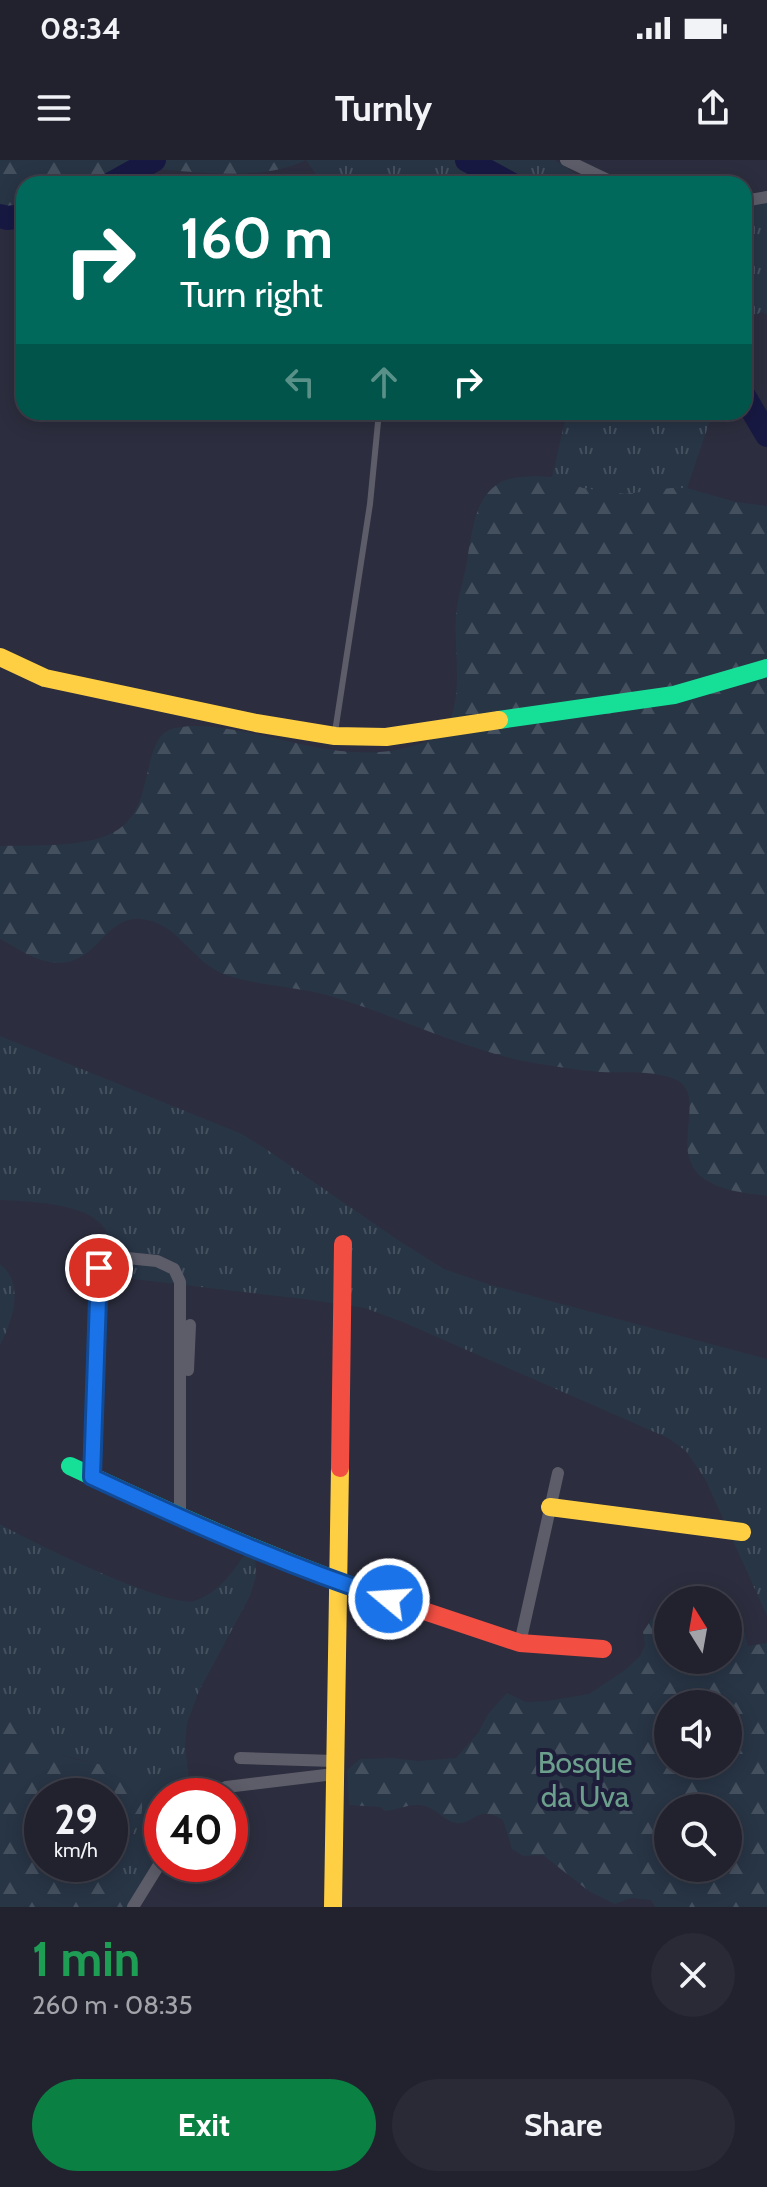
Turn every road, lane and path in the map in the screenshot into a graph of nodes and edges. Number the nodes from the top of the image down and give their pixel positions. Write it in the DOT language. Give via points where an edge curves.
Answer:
graph roads {
  1 [pos="566,160"];
  2 [pos="599,176"];
  3 [pos="378,420"];
  4 [pos="0,657"];
  5 [pos="767,668"];
  6 [pos="335,736"];
  7 [pos="343,1244"];
  8 [pos="190,1325"];
  9 [pos="70,1466"];
  10 [pos="558,1473"];
  11 [pos="92,1477"];
  12 [pos="550,1507"];
  13 [pos="180,1518"];
  14 [pos="742,1532"];
  15 [pos="337,1582"];
  16 [pos="520,1643"];
  17 [pos="603,1649"];
  18 [pos="240,1758"];
  19 [pos="334,1768"];
  20 [pos="248,1783"];
  21 [pos="148,1882"];
  22 [pos="133,1907"];
  23 [pos="333,1907"];
  1 -- 2 [label="street"];
  3 -- 6 [label="lane"];
  4 -- 6 [label="street" via="45,678"];
  5 -- 6 [label="street" via="674,695 386,737"];
  7 -- 15 [label="street"];
  8 -- 13 [label="street"];
  9 -- 11 [label="street"];
  10 -- 12 [label="street"];
  11 -- 13 [label="street"];
  11 -- 13 [label="street" via="99,1268 113,1258 157,1261 174,1269 180,1282"];
  12 -- 14 [label="street"];
  12 -- 16 [label="street"];
  13 -- 15 [label="street"];
  15 -- 16 [label="street"];
  15 -- 19 [label="street"];
  16 -- 17 [label="street"];
  18 -- 19 [label="street"];
  19 -- 20 [label="street"];
  19 -- 23 [label="street"];
  21 -- 22 [label="street"];
}
